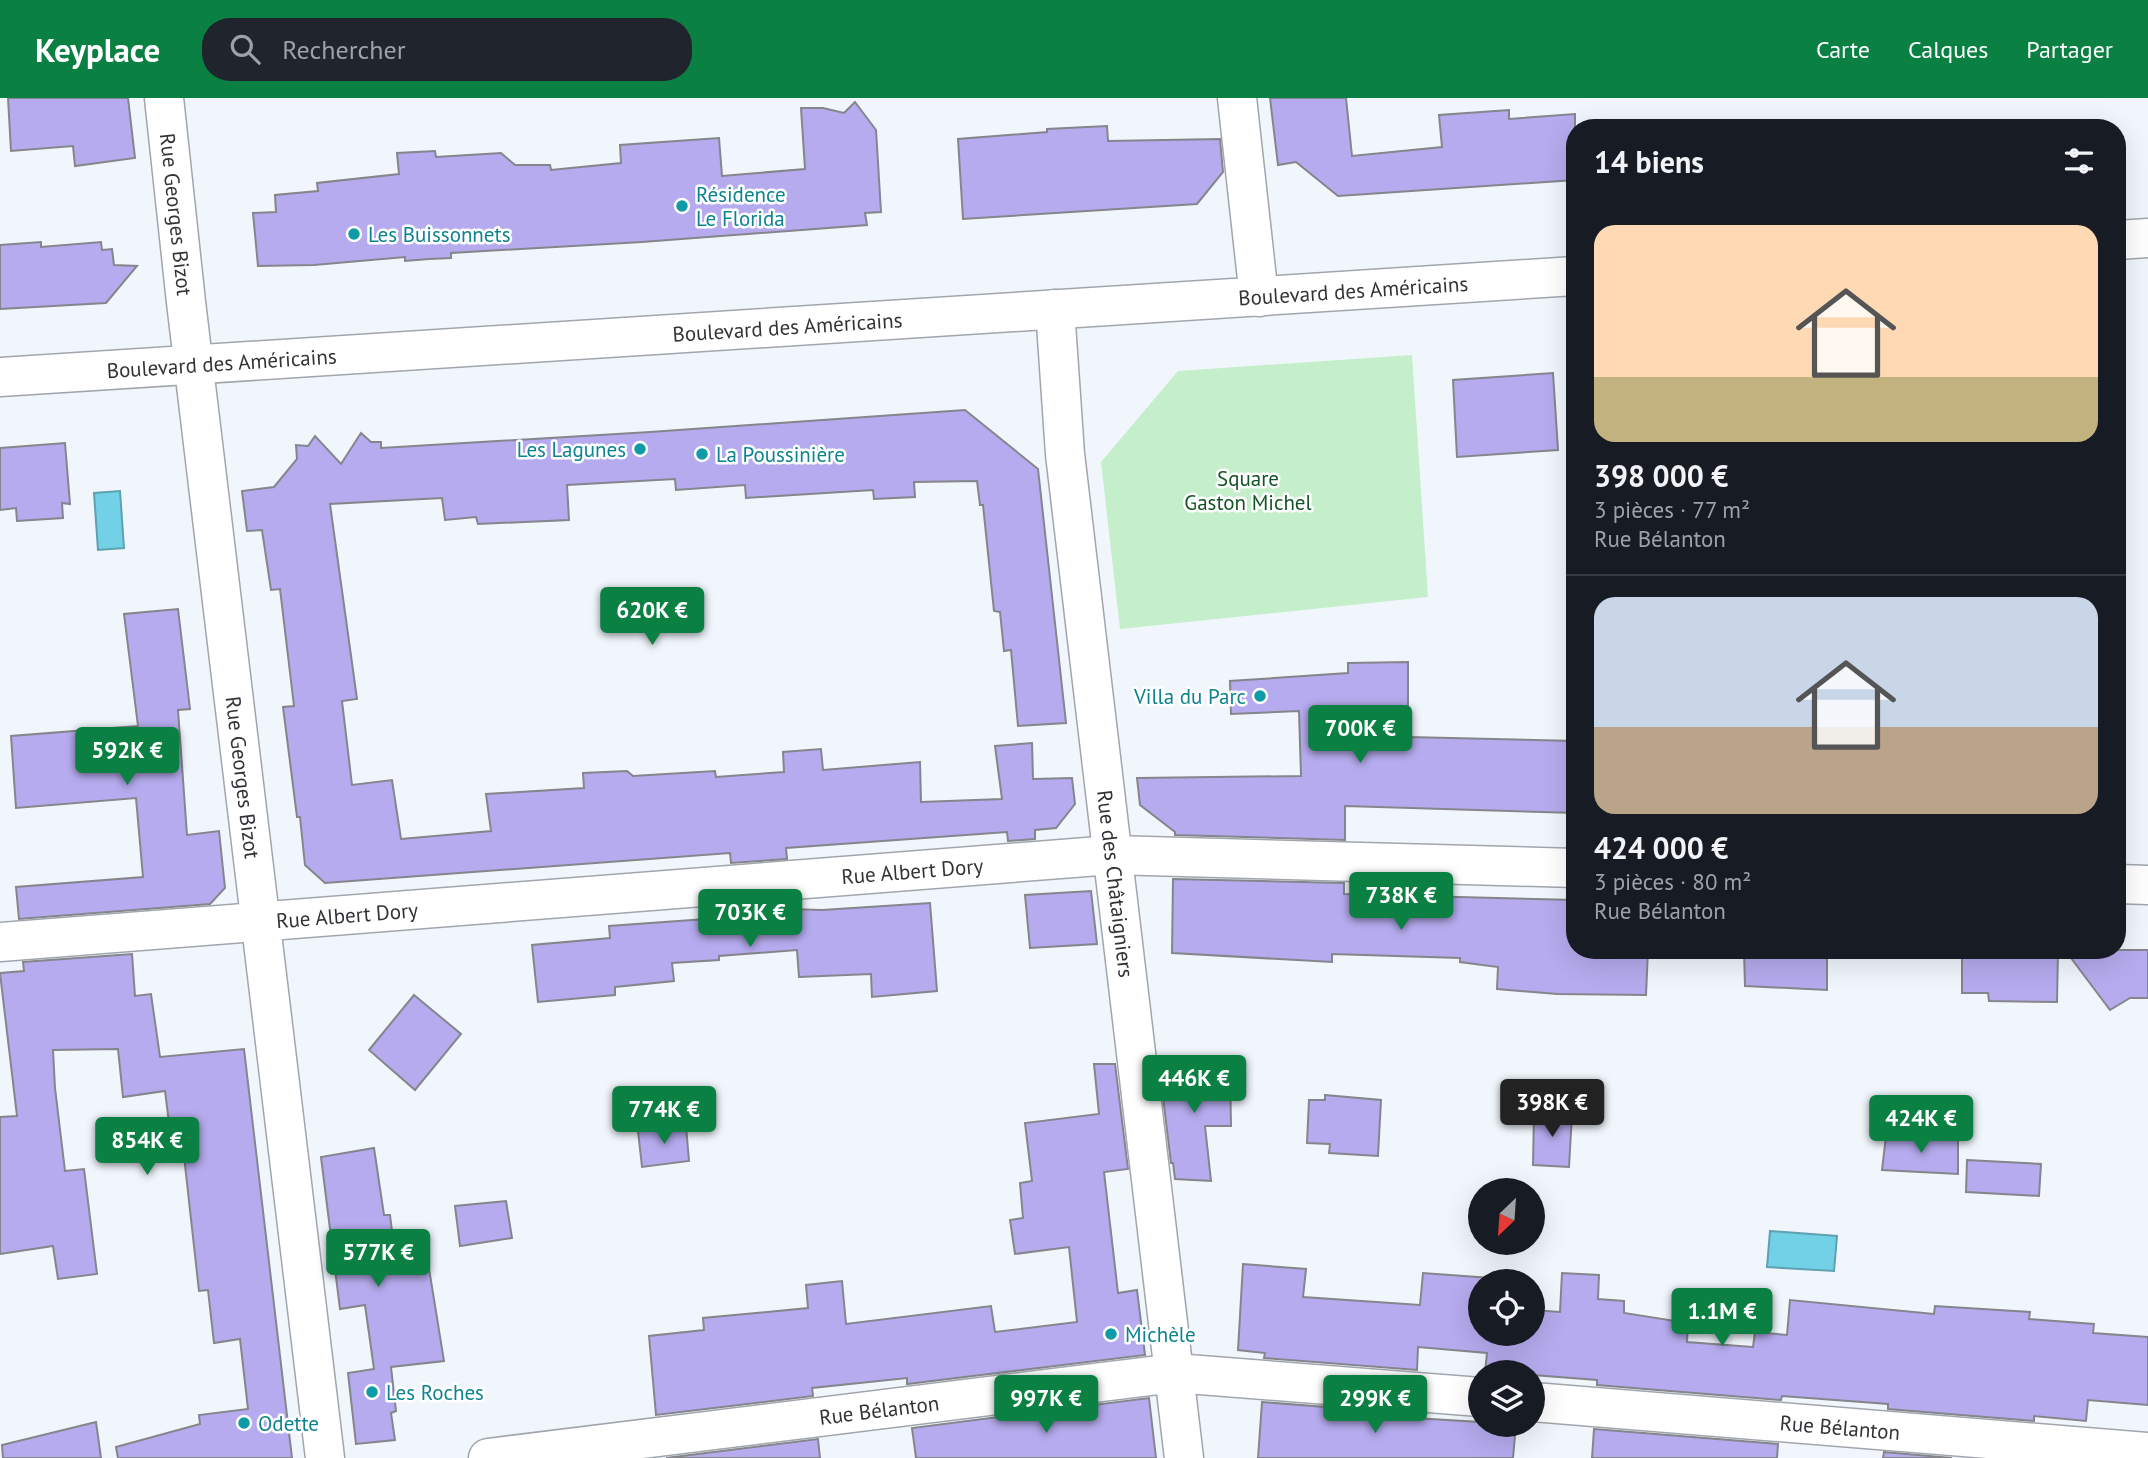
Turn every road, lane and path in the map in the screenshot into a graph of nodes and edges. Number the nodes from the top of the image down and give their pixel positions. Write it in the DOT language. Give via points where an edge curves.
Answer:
graph roads {
  1 [pos="164,98"];
  2 [pos="1237,98"];
  3 [pos="2148,238"];
  4 [pos="2126,239"];
  5 [pos="1566,277"];
  6 [pos="1259,297"];
  7 [pos="1055,309"];
  8 [pos="193,365"];
  9 [pos="0,377"];
  10 [pos="1112,855"];
  11 [pos="1566,868"];
  12 [pos="2126,884"];
  13 [pos="2148,885"];
  14 [pos="261,923"];
  15 [pos="0,942"];
  16 [pos="1175,1373"];
  17 [pos="1468,1396"];
  18 [pos="1545,1403"];
  19 [pos="2148,1452"];
  20 [pos="325,1458"];
  21 [pos="488,1458"];
  22 [pos="1184,1458"];
  1 -- 8 [label="street, Rue Georges Bizot"];
  2 -- 6 [label="street"];
  3 -- 4 [label="street"];
  5 -- 6 [label="street, Boulevard des Américains"];
  6 -- 7 [label="street, Boulevard des Américains"];
  7 -- 8 [label="street, Boulevard des Américains"];
  7 -- 10 [label="street, Rue des Châtaigniers" via="1065,454"];
  8 -- 9 [label="street, Boulevard des Américains"];
  8 -- 14 [label="street, Rue Georges Bizot"];
  10 -- 11 [label="street, Rue Albert Dory"];
  10 -- 14 [label="street, Rue Albert Dory"];
  10 -- 16 [label="street, Rue des Châtaigniers"];
  12 -- 13 [label="street"];
  14 -- 15 [label="street, Rue Albert Dory"];
  14 -- 20 [label="street, Rue Georges Bizot"];
  16 -- 17 [label="street, Rue Bélanton"];
  16 -- 21 [label="street, Rue Bélanton"];
  16 -- 22 [label="street, Rue des Châtaigniers"];
  18 -- 19 [label="street, Rue Bélanton"];
}
